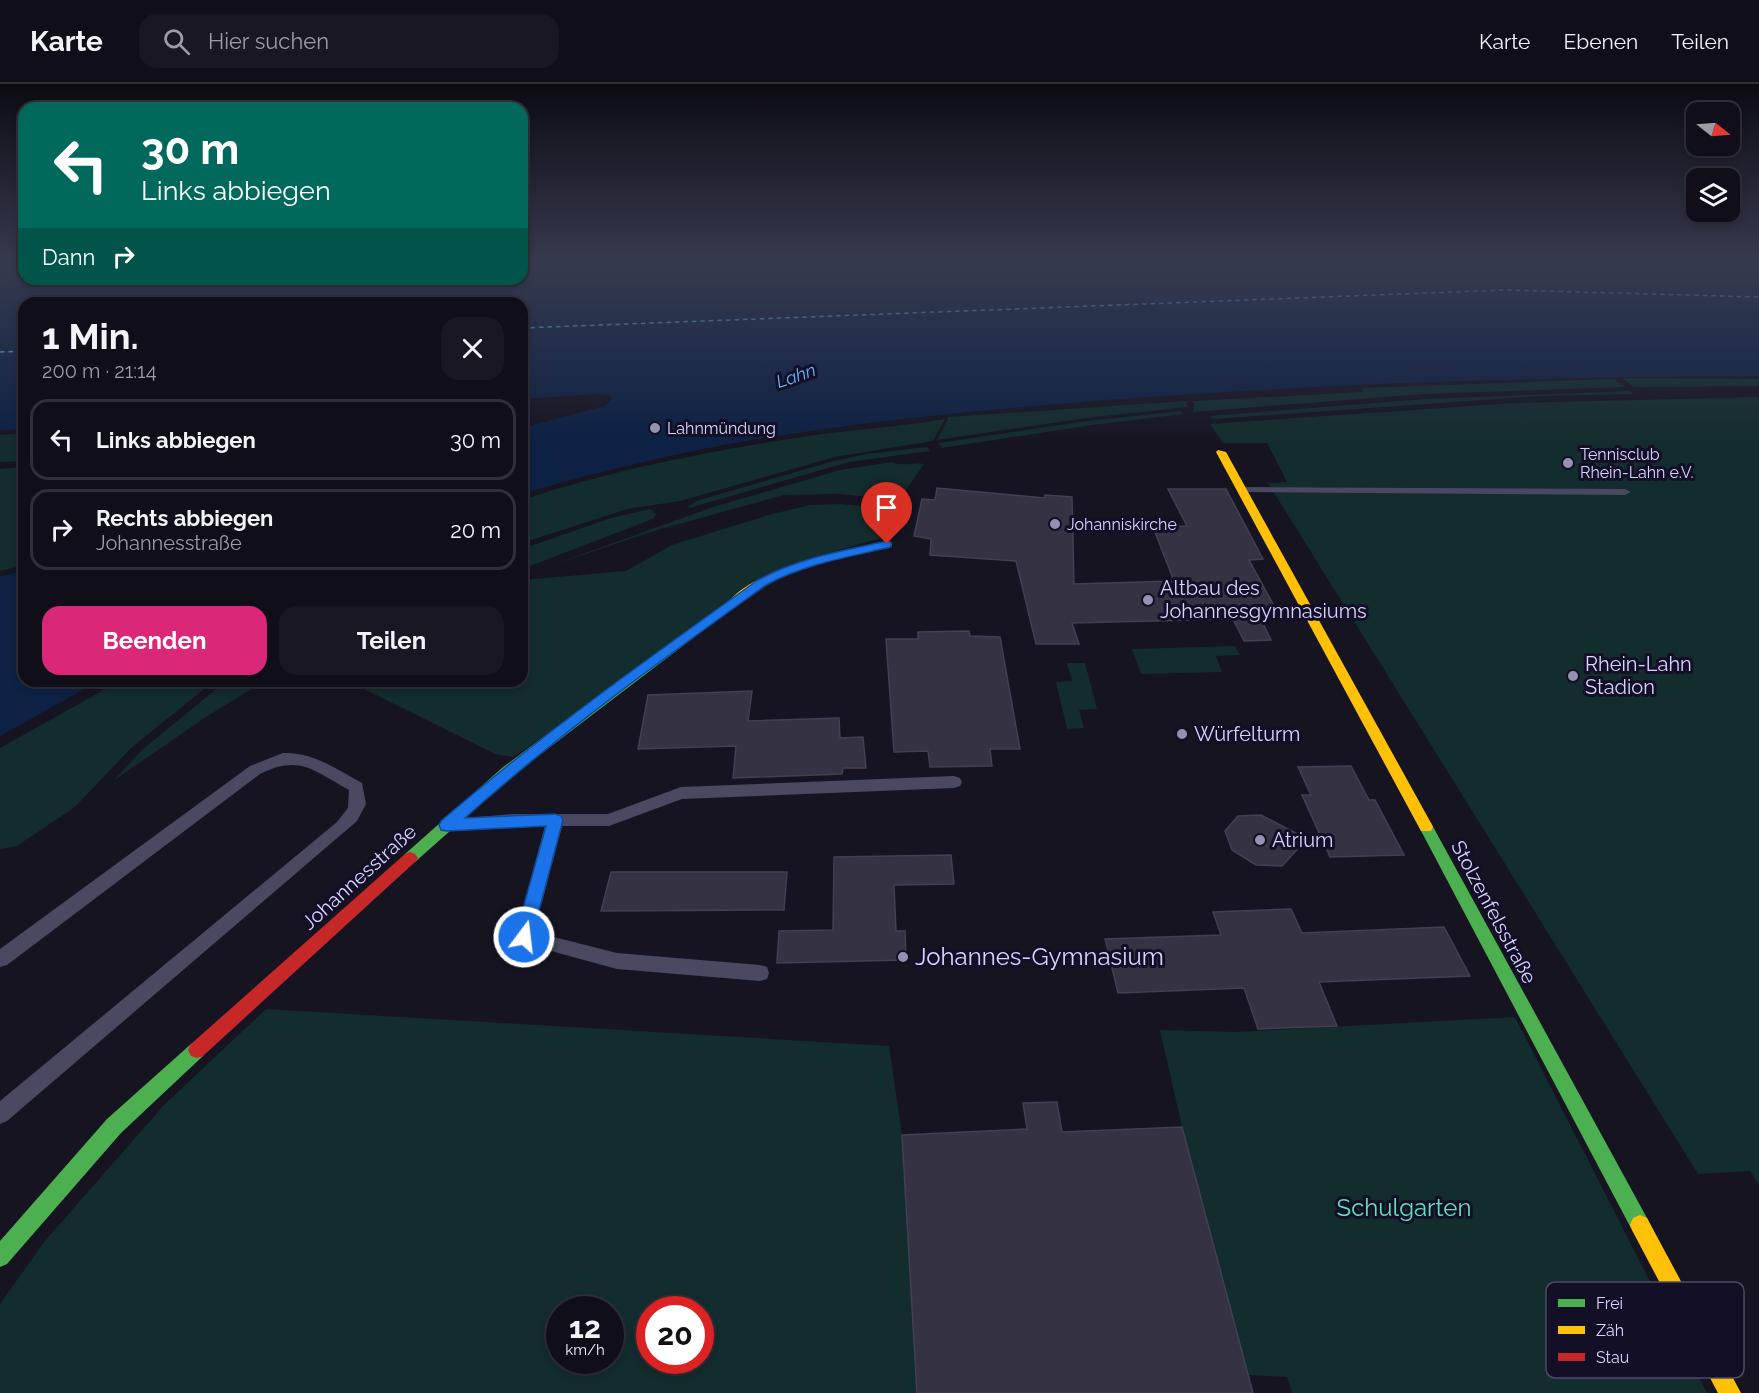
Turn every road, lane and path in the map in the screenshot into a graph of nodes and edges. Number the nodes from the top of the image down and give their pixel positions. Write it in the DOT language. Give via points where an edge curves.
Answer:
graph roads {
  1 [pos="1221,452"];
  2 [pos="1244,490"];
  3 [pos="1625,492"];
  4 [pos="887,544"];
  5 [pos="954,783"];
  6 [pos="555,820"];
  7 [pos="447,825"];
  8 [pos="0,959"];
  9 [pos="760,973"];
  10 [pos="0,1114"];
  11 [pos="0,1257"];
  12 [pos="1670,1282"];
  13 [pos="1722,1378"];
  14 [pos="1730,1393"];
  1 -- 2 [label="street, Stolzenfelsstraße"];
  2 -- 3 [label="lane"];
  2 -- 12 [label="street, Stolzenfelsstraße"];
  4 -- 7 [label="street, Johannesstraße" via="815,561 762,582 608,694 507,772"];
  5 -- 6 [label="lane" via="681,793 609,820"];
  6 -- 7 [label="lane"];
  6 -- 9 [label="lane" via="524,937 617,961"];
  7 -- 11 [label="street, Johannesstraße" via="114,1126"];
  8 -- 10 [label="lane" via="272,759 301,759 356,787 356,813 343,826"];
  13 -- 14 [label="street, Stolzenfelsstraße"];
}
